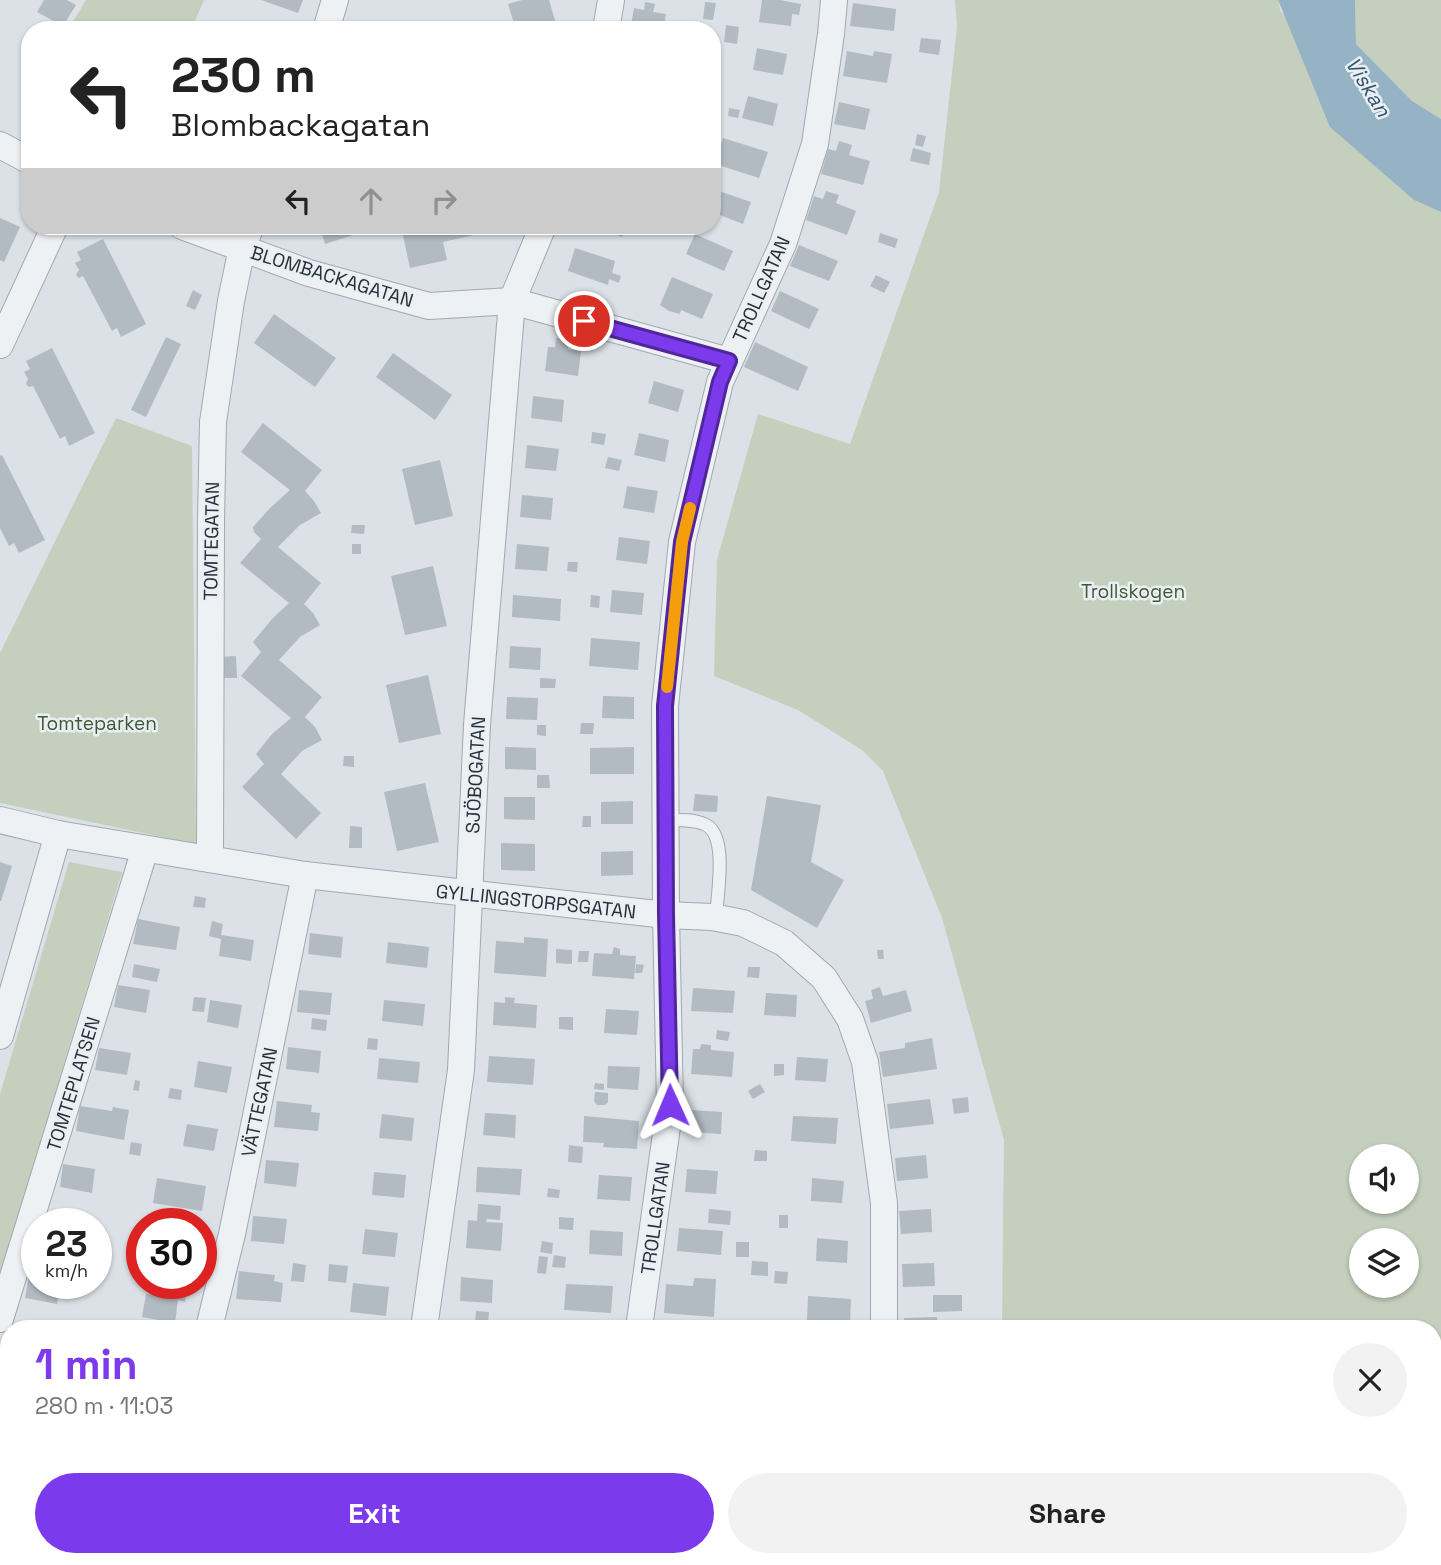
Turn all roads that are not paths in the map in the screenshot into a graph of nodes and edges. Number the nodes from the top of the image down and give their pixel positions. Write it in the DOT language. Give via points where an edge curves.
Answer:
graph roads {
  1 [pos="335,0"];
  2 [pos="611,0"];
  3 [pos="834,0"];
  4 [pos="329,21"];
  5 [pos="608,21"];
  6 [pos="0,145"];
  7 [pos="21,157"];
  8 [pos="51,235"];
  9 [pos="539,235"];
  10 [pos="247,237"];
  11 [pos="512,300"];
  12 [pos="0,345"];
  13 [pos="729,361"];
  14 [pos="0,820"];
  15 [pos="666,820"];
  16 [pos="58,834"];
  17 [pos="145,849"];
  18 [pos="211,859"];
  19 [pos="305,875"];
  20 [pos="470,895"];
  21 [pos="666,915"];
  22 [pos="716,917"];
  23 [pos="0,1036"];
  24 [pos="0,1319"];
  25 [pos="211,1320"];
  26 [pos="426,1320"];
  27 [pos="640,1320"];
  28 [pos="884,1320"];
  1 -- 4 [label="street"];
  2 -- 5 [label="street"];
  3 -- 13 [label="street, TROLLGATAN" via="815,144 783,244"];
  6 -- 7 [label="street"];
  8 -- 12 [label="street"];
  9 -- 11 [label="street, SJÖBOGATAN"];
  10 -- 11 [label="street, BLOMBACKAGATAN" via="309,273 429,306"];
  10 -- 18 [label="street, TOMTEGATAN" via="231,301 214,422"];
  11 -- 13 [label="street, BLOMBACKAGATAN"];
  11 -- 20 [label="street, SJÖBOGATAN" via="477,725"];
  13 -- 15 [label="street, TROLLGATAN" via="682,542 665,706"];
  14 -- 16 [label="street, GYLLINGSTORPSGATAN"];
  15 -- 21 [label="street, TROLLGATAN"];
  15 -- 22 [label="lane" via="693,821 713,829 720,844"];
  16 -- 17 [label="street, GYLLINGSTORPSGATAN"];
  16 -- 23 [label="street"];
  17 -- 18 [label="street, GYLLINGSTORPSGATAN"];
  17 -- 24 [label="street, TOMTEPLATSEN"];
  18 -- 19 [label="street, GYLLINGSTORPSGATAN"];
  19 -- 20 [label="street, GYLLINGSTORPSGATAN"];
  19 -- 25 [label="street, VÄTTEGATAN"];
  20 -- 21 [label="street, GYLLINGSTORPSGATAN"];
  20 -- 26 [label="street, SJÖBOGATAN" via="461,1070"];
  21 -- 22 [label="street, GYLLINGSTORPSGATAN"];
  21 -- 27 [label="street, TROLLGATAN" via="670,1105"];
  22 -- 28 [label="street, GYLLINGSTORPSGATAN" via="743,923 784,943 824,978 850,1019 864,1062 884,1202"];
}
